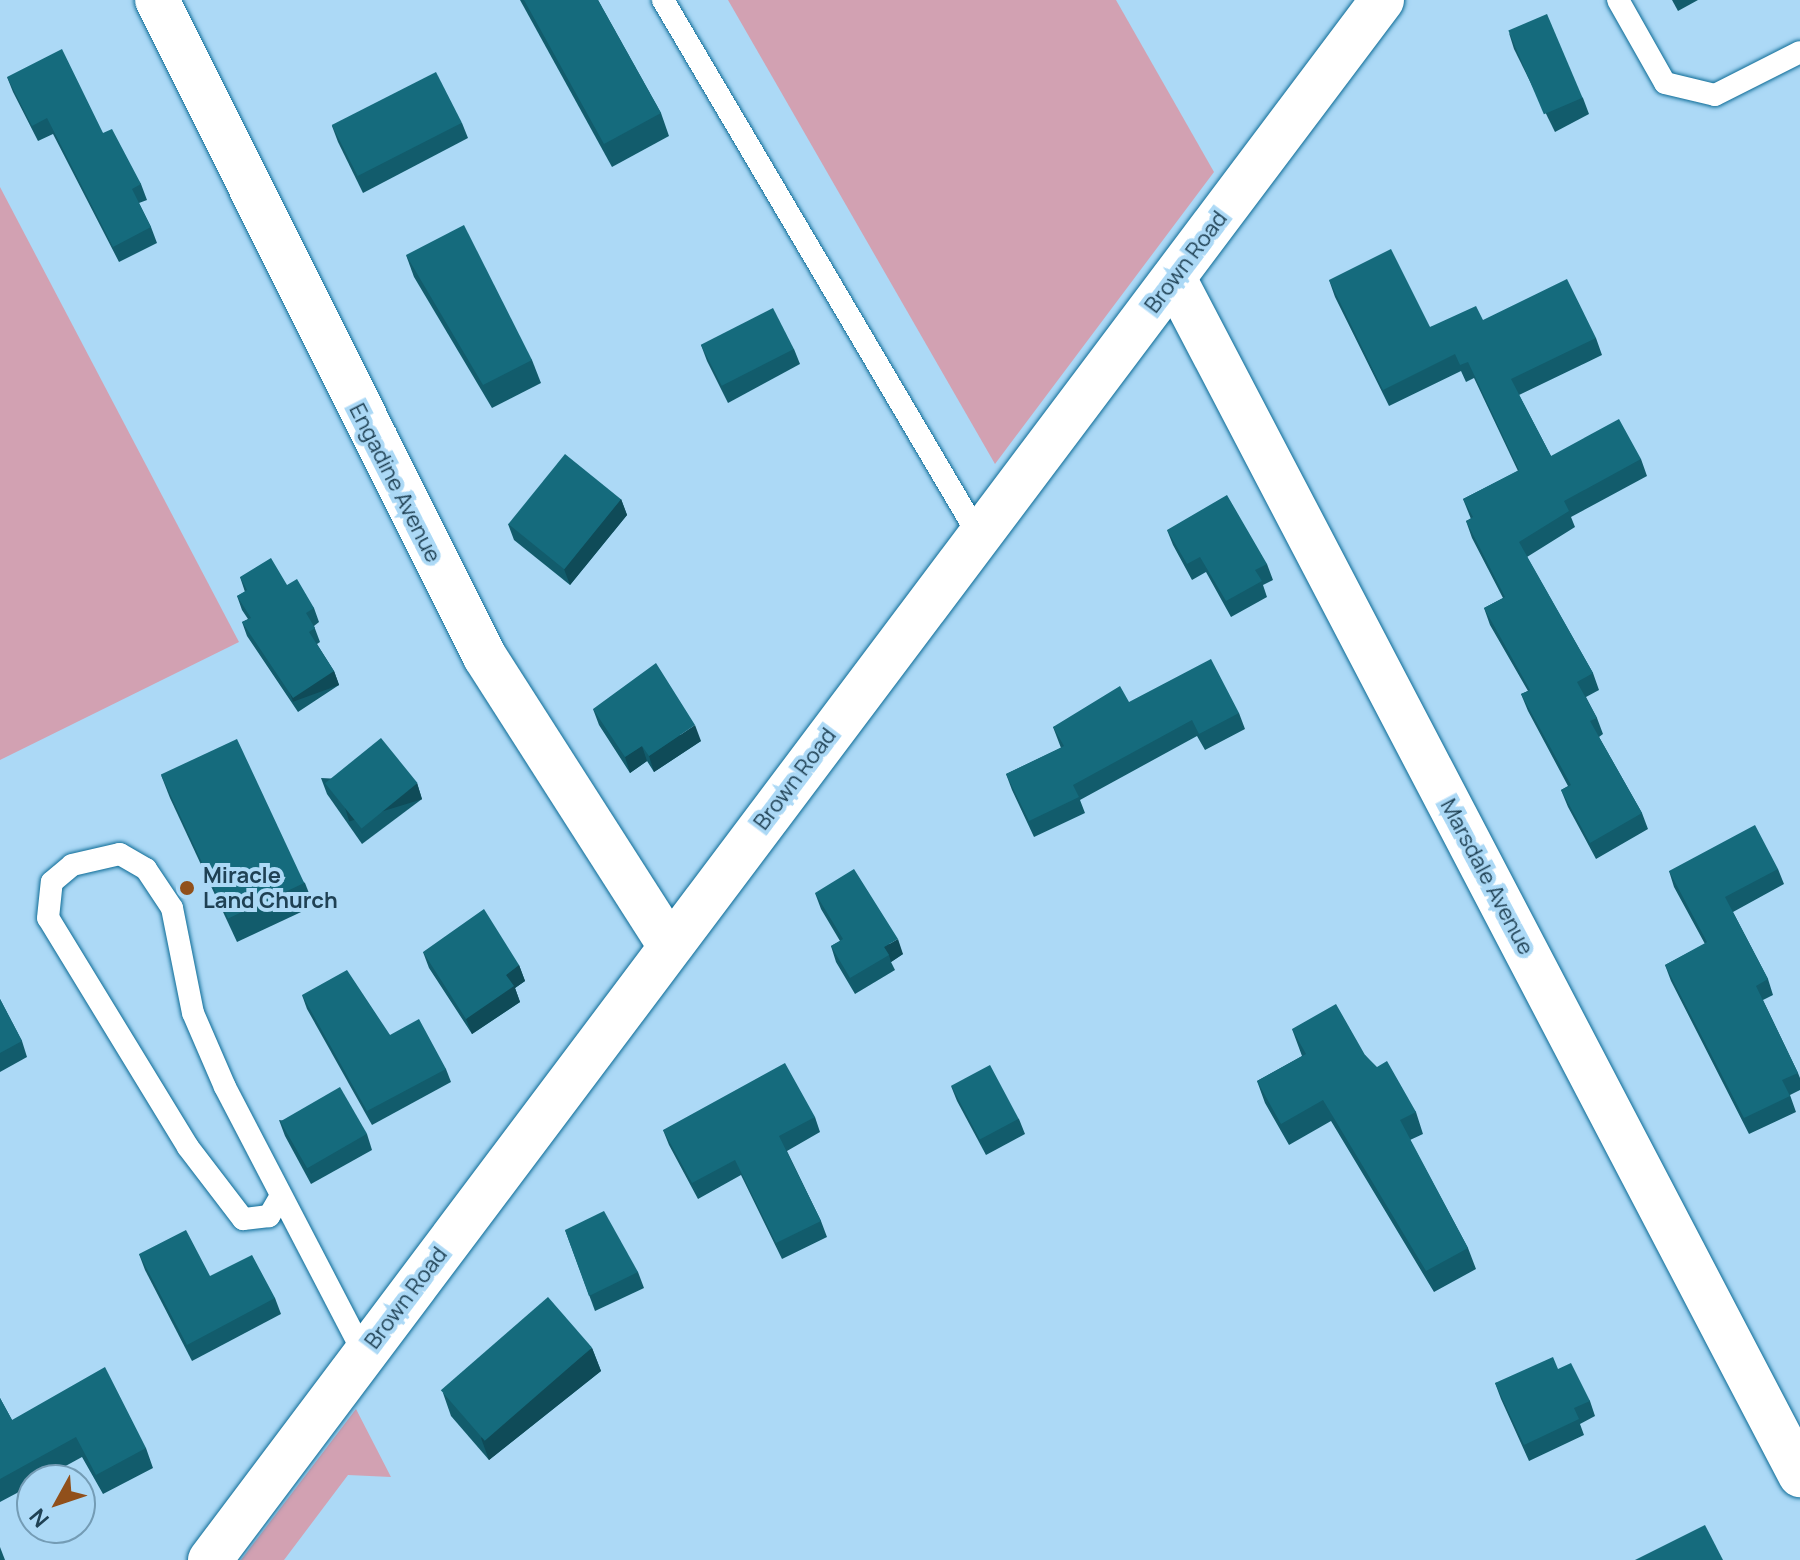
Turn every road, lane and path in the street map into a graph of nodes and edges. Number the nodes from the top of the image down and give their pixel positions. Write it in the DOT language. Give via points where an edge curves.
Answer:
graph roads {
  1 [pos="157,0"];
  2 [pos="663,0"];
  3 [pos="1382,0"];
  4 [pos="1618,0"];
  5 [pos="1800,52"];
  6 [pos="1174,278"];
  7 [pos="979,536"];
  8 [pos="670,946"];
  9 [pos="279,1199"];
  10 [pos="364,1354"];
  11 [pos="1800,1475"];
  12 [pos="210,1560"];
  1 -- 8 [label="street, Engadine Avenue" via="485,657"];
  2 -- 7 [label="lane"];
  3 -- 6 [label="street, Brown Road"];
  4 -- 5 [label="lane" via="1665,83 1715,95"];
  6 -- 7 [label="street, Brown Road"];
  6 -- 11 [label="street, Marsdale Avenue"];
  7 -- 8 [label="street, Brown Road"];
  8 -- 10 [label="street, Brown Road"];
  9 -- 9 [label="lane" via="193,1013 172,908 146,869 120,854 72,865 52,882 48,918 188,1147 243,1219 261,1220"];
  9 -- 10 [label="lane"];
  10 -- 12 [label="street, Brown Road"];
}
